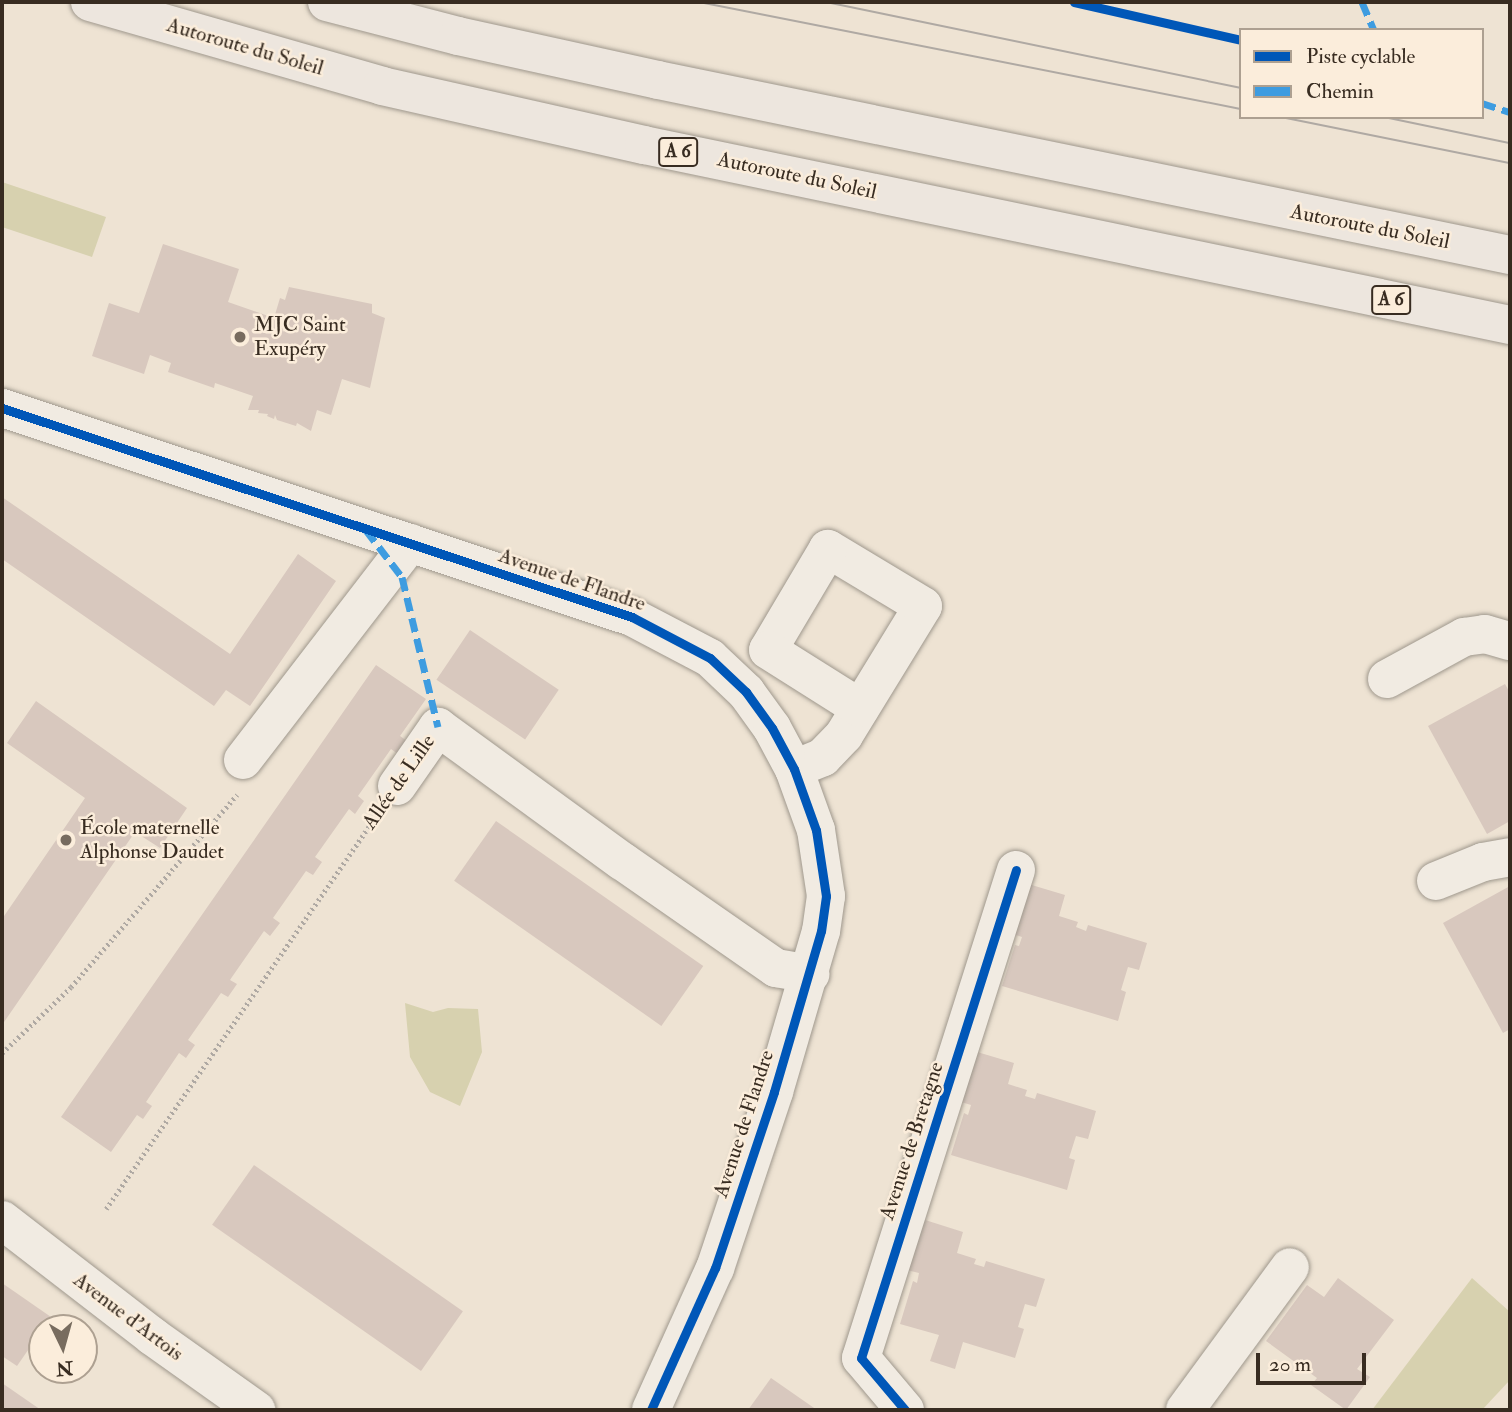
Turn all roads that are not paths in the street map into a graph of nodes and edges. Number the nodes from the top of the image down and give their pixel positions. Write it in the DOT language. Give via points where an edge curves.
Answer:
graph roads {
  1 [pos="90,2"];
  2 [pos="327,2"];
  3 [pos="1510,255"];
  4 [pos="1510,325"];
  5 [pos="2,408"];
  6 [pos="410,543"];
  7 [pos="1510,641"];
  8 [pos="1387,679"];
  9 [pos="860,708"];
  10 [pos="243,760"];
  11 [pos="794,769"];
  12 [pos="397,786"];
  13 [pos="1510,857"];
  14 [pos="1016,870"];
  15 [pos="1436,881"];
  16 [pos="810,974"];
  17 [pos="2,1220"];
  18 [pos="1290,1267"];
  19 [pos="256,1410"];
  20 [pos="651,1410"];
  21 [pos="905,1410"];
  22 [pos="1185,1410"];
  1 -- 4 [label="highway, Autoroute du Soleil / A 6" via="395,89"];
  2 -- 3 [label="highway, Autoroute du Soleil" via="658,80"];
  5 -- 6 [label="street, Avenue de Flandre"];
  6 -- 10 [label="street"];
  6 -- 11 [label="street, Avenue de Flandre" via="632,617 671,635 710,658 746,692"];
  7 -- 8 [label="street" via="1485,634 1464,637"];
  9 -- 11 [label="street" via="844,735 823,757"];
  11 -- 16 [label="street, Avenue de Flandre" via="816,830 826,896"];
  12 -- 16 [label="street, Allée de Lille" via="438,727 776,968"];
  13 -- 15 [label="street" via="1483,862"];
  14 -- 21 [label="street, Avenue de Bretagne" via="861,1358"];
  16 -- 20 [label="street, Avenue de Flandre" via="715,1268"];
  17 -- 19 [label="street, Avenue d'Artois"];
  18 -- 22 [label="street"];
}
